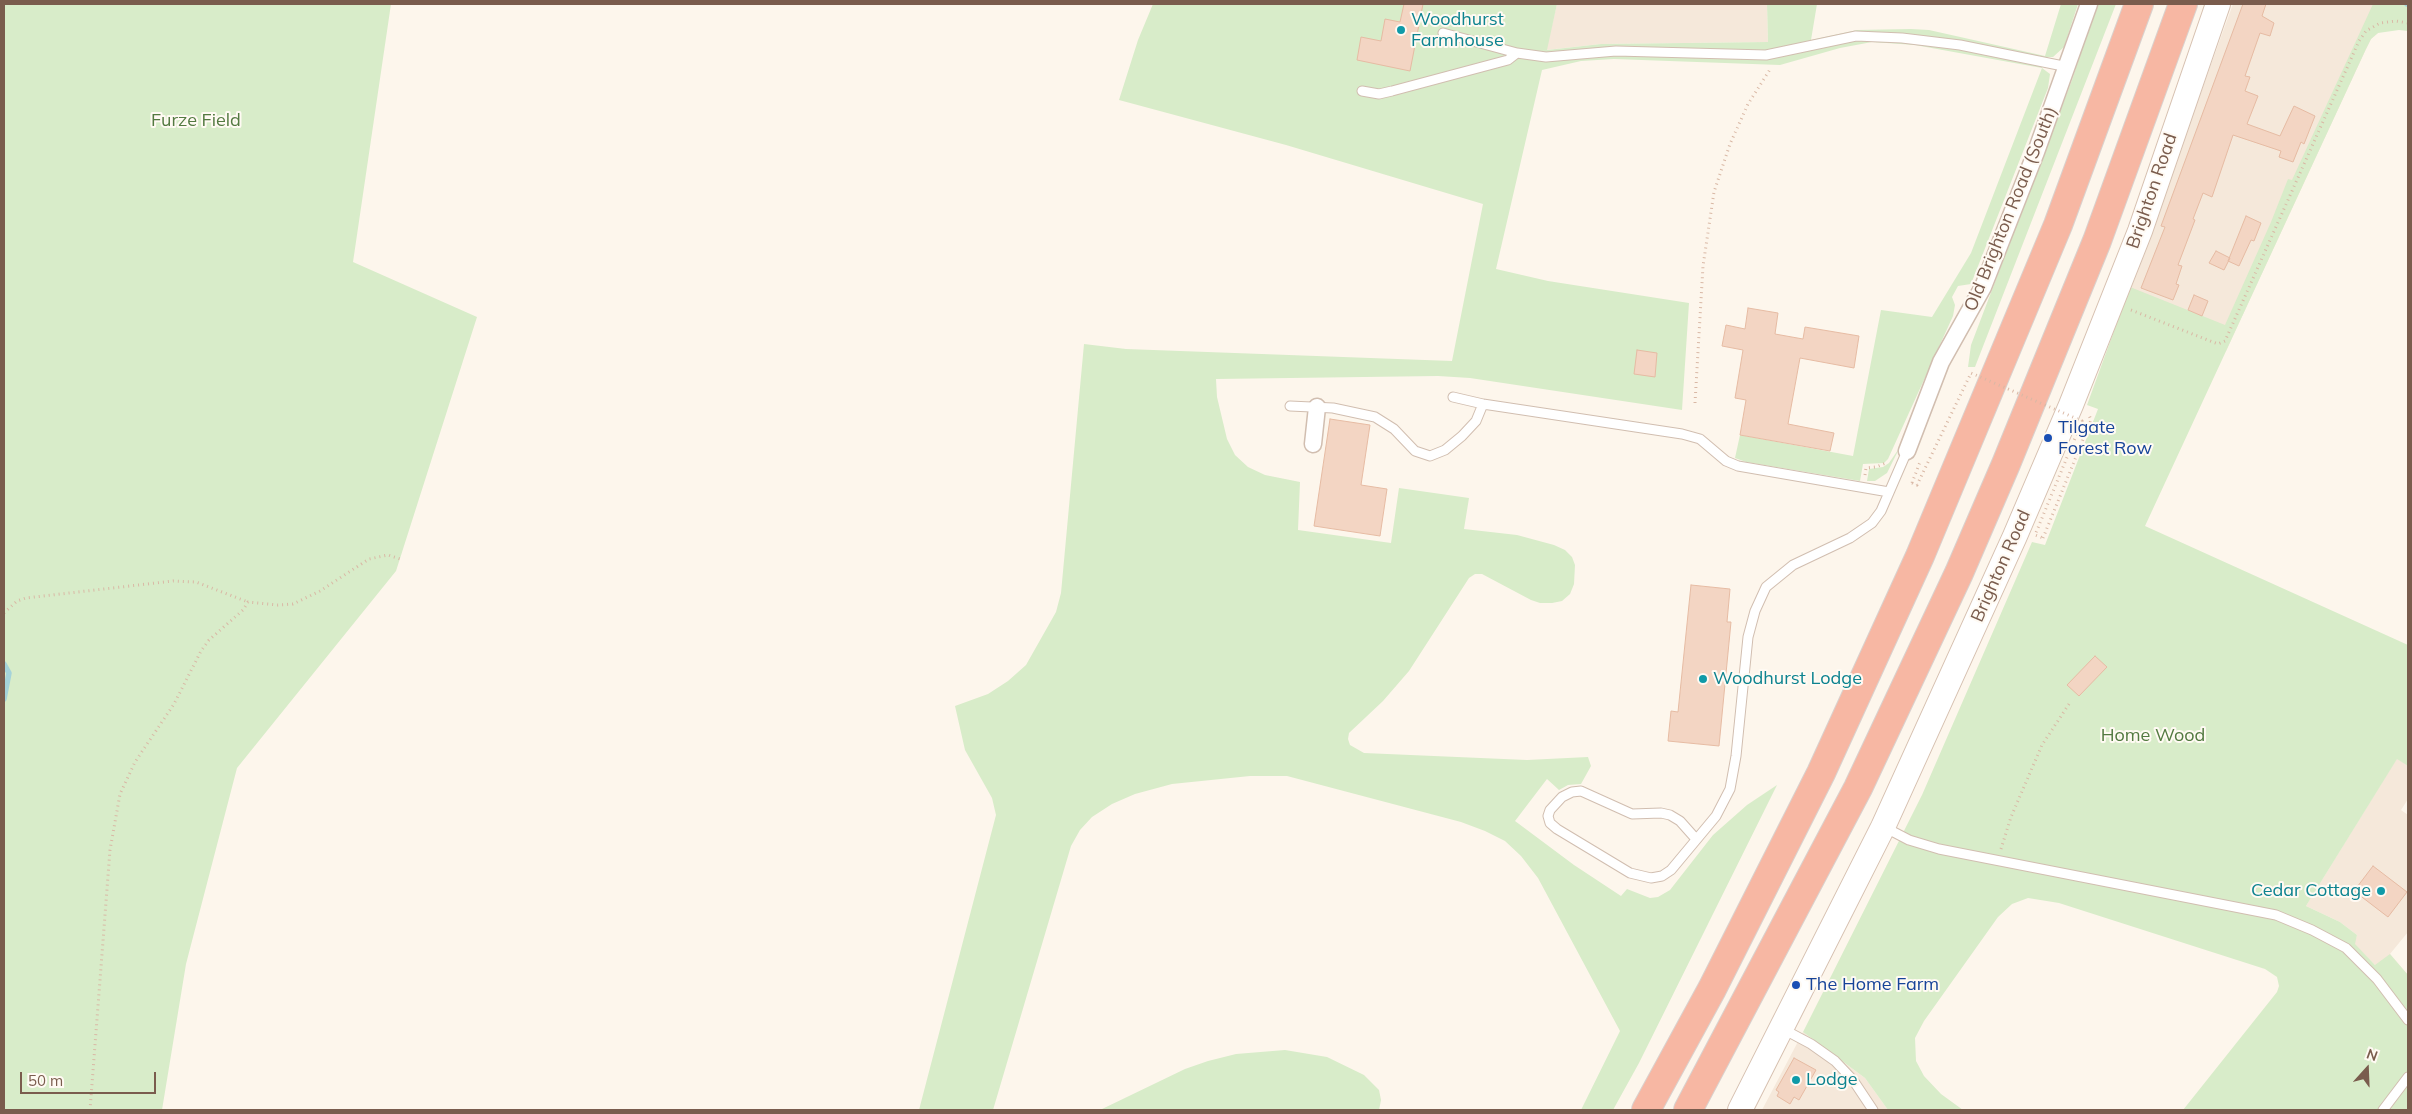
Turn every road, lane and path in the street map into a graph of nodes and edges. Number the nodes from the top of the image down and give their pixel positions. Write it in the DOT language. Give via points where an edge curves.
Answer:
graph roads {
  1 [pos="2089,4"];
  2 [pos="2139,4"];
  3 [pos="2183,4"];
  4 [pos="2218,4"];
  5 [pos="2408,23"];
  6 [pos="1443,33"];
  7 [pos="1516,53"];
  8 [pos="1780,54"];
  9 [pos="2068,67"];
  10 [pos="1362,90"];
  11 [pos="2112,302"];
  12 [pos="1453,397"];
  13 [pos="1695,403"];
  14 [pos="1483,404"];
  15 [pos="1290,406"];
  16 [pos="1317,407"];
  17 [pos="2088,411"];
  18 [pos="1313,444"];
  19 [pos="1907,450"];
  20 [pos="1890,460"];
  21 [pos="1912,482"];
  22 [pos="1863,488"];
  23 [pos="1890,492"];
  24 [pos="400,559"];
  25 [pos="248,602"];
  26 [pos="4,613"];
  27 [pos="2071,701"];
  28 [pos="1883,827"];
  29 [pos="1696,839"];
  30 [pos="1998,860"];
  31 [pos="1772,954"];
  32 [pos="2408,1020"];
  33 [pos="1781,1028"];
  34 [pos="2408,1077"];
  35 [pos="90,1110"];
  36 [pos="1646,1110"];
  37 [pos="1688,1110"];
  38 [pos="1703,1110"];
  39 [pos="1740,1110"];
  40 [pos="1873,1110"];
  41 [pos="2383,1110"];
  1 -- 9 [label="street, Old Brighton Road (South)"];
  2 -- 36 [label="highway" via="2058,225 1920,556 1821,773 1712,989"];
  3 -- 31 [label="highway" via="2097,241 1955,582 1858,788"];
  4 -- 11 [label="street, Brighton Road" via="2140,231"];
  5 -- 11 [label="path" via="2380,23 2366,31 2359,41 2225,341 2218,344"];
  6 -- 7 [label="lane"];
  7 -- 8 [label="lane" via="1546,57 1601,51 1748,56"];
  7 -- 10 [label="lane" via="1508,60 1392,91 1379,94"];
  8 -- 9 [label="lane" via="1844,38 1877,36 1960,45"];
  8 -- 13 [label="path" via="1748,104 1714,192 1703,266"];
  9 -- 19 [label="street, Old Brighton Road (South)" via="1983,287 1941,362"];
  11 -- 28 [label="street, Brighton Road" via="2015,536"];
  12 -- 14 [label="lane"];
  14 -- 16 [label="lane" via="1476,421 1462,436 1445,450 1430,456 1415,451 1394,429 1375,417"];
  14 -- 22 [label="lane" via="1682,434 1700,439 1726,461 1738,466"];
  15 -- 16 [label="lane"];
  16 -- 18 [label="street"];
  17 -- 21 [label="path, bridge" via="2090,420 2043,538 2035,535 2082,421 1971,373 1917,485"];
  19 -- 23 [label="lane, Old Brighton Road (South)"];
  20 -- 22 [label="path" via="1866,468"];
  22 -- 23 [label="lane"];
  23 -- 29 [label="lane, Old Brighton Road (South)" via="1872,522 1850,538 1794,566 1766,587 1760,597 1748,636 1732,781 1722,808"];
  24 -- 25 [label="path" via="388,555 369,559 320,591 293,604"];
  25 -- 26 [label="path" via="196,582 173,581 26,598 17,601"];
  25 -- 35 [label="path" via="244,610 201,651 174,704 134,762 120,794 110,850"];
  27 -- 30 [label="path" via="2042,745 2011,817"];
  28 -- 30 [label="lane" via="1909,840 1939,849"];
  28 -- 33 [label="street, Brighton Road"];
  29 -- 29 [label="lane, Old Brighton Road (South)" via="1670,815 1632,814 1581,791 1562,797 1548,816 1557,829 1624,870 1646,877 1666,874"];
  30 -- 32 [label="lane" via="2253,909 2294,922 2353,954 2388,992"];
  31 -- 37 [label="highway"];
  31 -- 38 [label="highway"];
  33 -- 39 [label="street, Brighton Road"];
  33 -- 40 [label="lane" via="1835,1061"];
  34 -- 41 [label="lane"];
}
